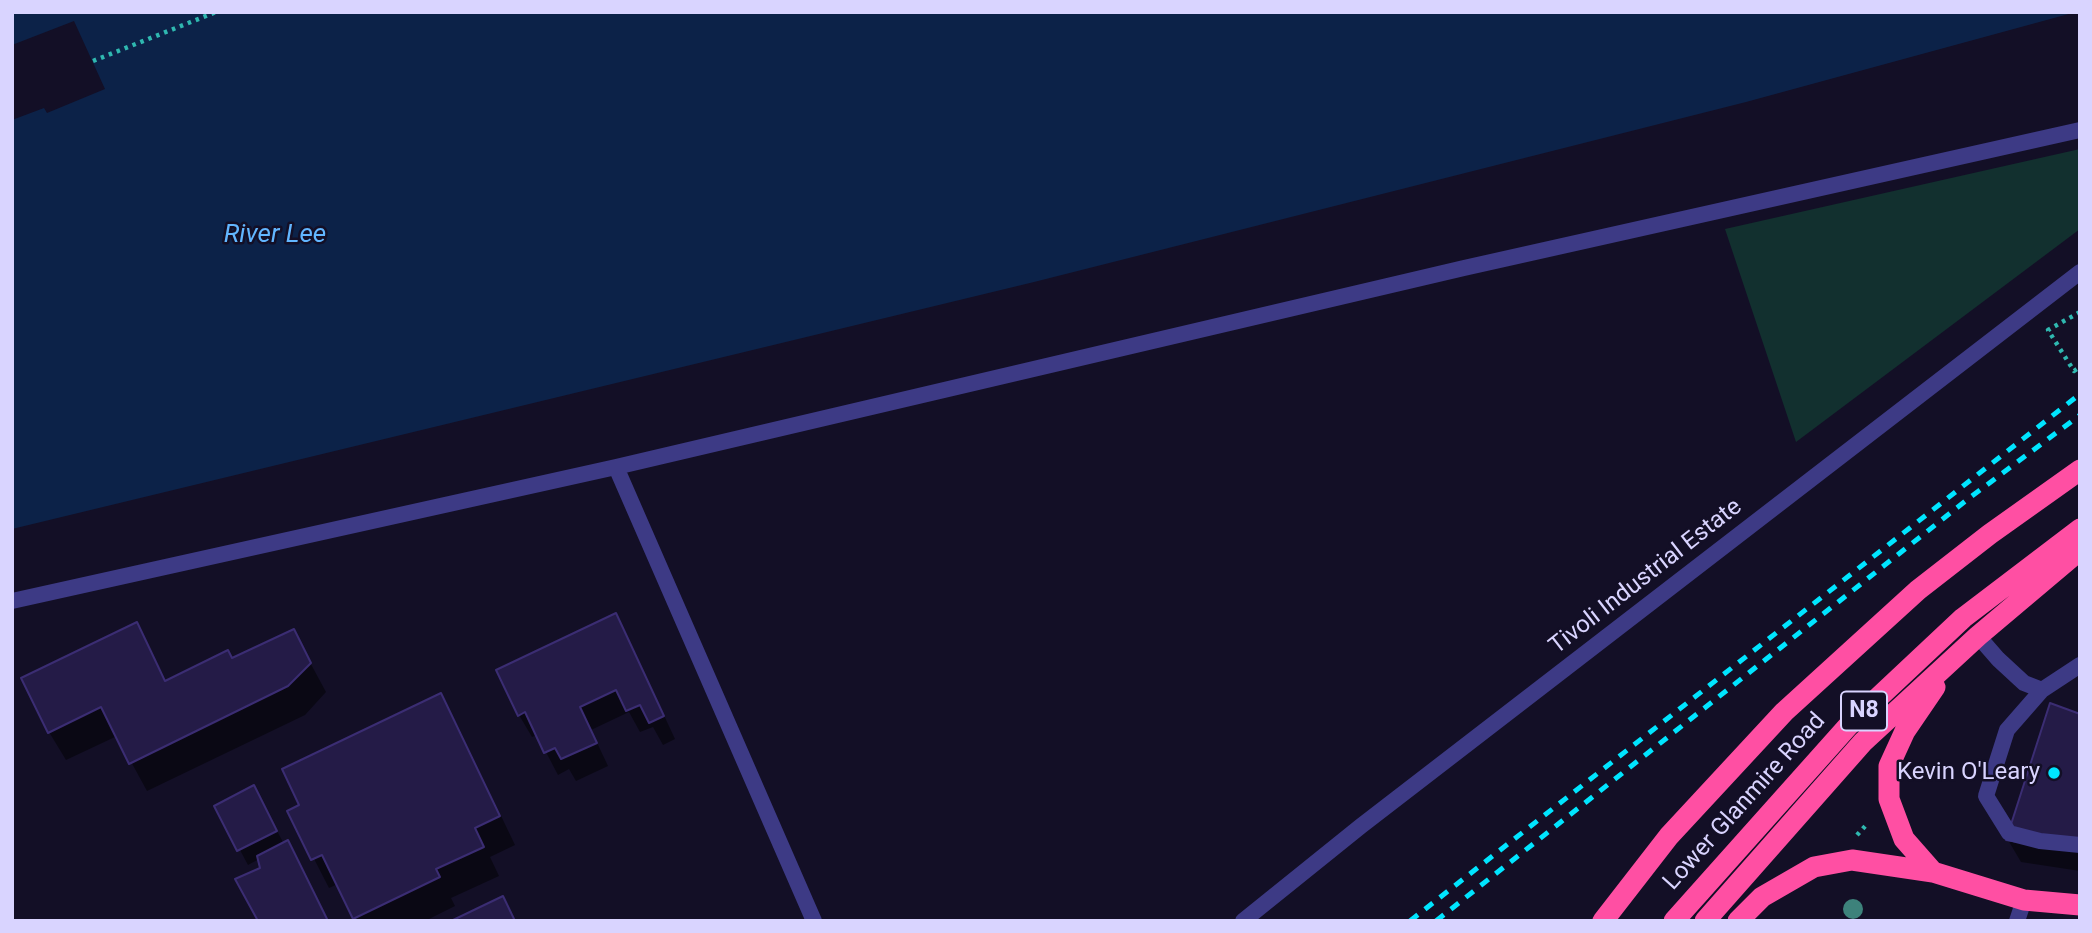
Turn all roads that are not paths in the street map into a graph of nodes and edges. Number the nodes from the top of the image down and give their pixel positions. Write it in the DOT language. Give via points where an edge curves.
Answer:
graph roads {
  1 [pos="2080,130"];
  2 [pos="2080,272"];
  3 [pos="616,467"];
  4 [pos="2080,470"];
  5 [pos="2080,529"];
  6 [pos="2080,550"];
  7 [pos="12,601"];
  8 [pos="1978,636"];
  9 [pos="1956,656"];
  10 [pos="2080,665"];
  11 [pos="2042,691"];
  12 [pos="2080,845"];
  13 [pos="1933,872"];
  14 [pos="2024,900"];
  15 [pos="2080,905"];
  16 [pos="814,921"];
  17 [pos="1243,921"];
  18 [pos="1603,921"];
  19 [pos="1674,921"];
  20 [pos="1704,921"];
  21 [pos="1738,921"];
  22 [pos="2017,921"];
  1 -- 3 [label="lane" via="1464,268"];
  2 -- 17 [label="lane, Tivoli Industrial Estate"];
  3 -- 7 [label="lane"];
  3 -- 16 [label="lane"];
  4 -- 18 [label="highway" via="1918,590 1794,703 1669,836"];
  5 -- 19 [label="highway, Lower Glanmire Road / N8" via="1963,618 1849,725"];
  6 -- 8 [label="highway, Lower Glanmire Road / N8"];
  8 -- 9 [label="highway, Lower Glanmire Road / N8"];
  8 -- 11 [label="lane" via="2024,683"];
  9 -- 13 [label="highway" via="1905,731 1889,766 1889,799 1904,839"];
  9 -- 20 [label="highway, Lower Glanmire Road / N8" via="1863,742"];
  10 -- 11 [label="lane"];
  11 -- 12 [label="lane" via="2007,730 1986,796 2009,833"];
  13 -- 14 [label="highway"];
  13 -- 21 [label="highway" via="1852,860 1814,867 1762,897"];
  14 -- 15 [label="highway"];
  14 -- 22 [label="lane"];
}
